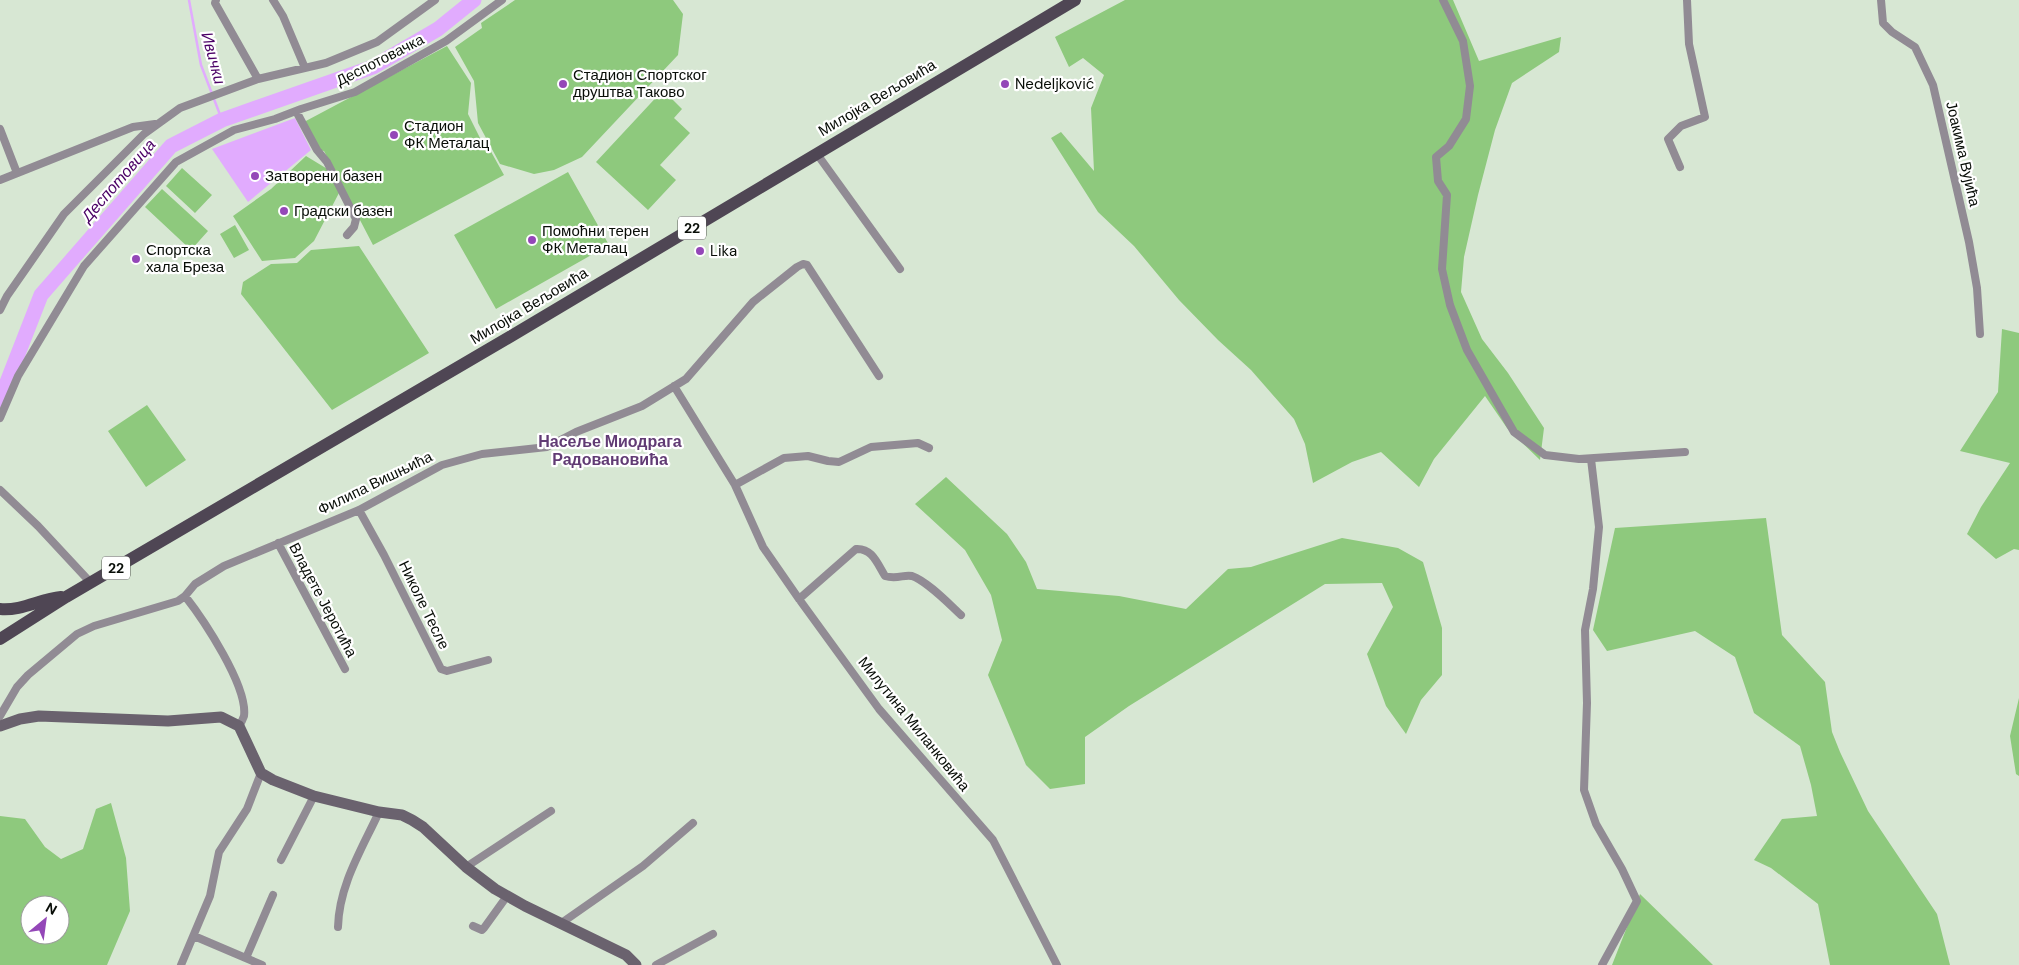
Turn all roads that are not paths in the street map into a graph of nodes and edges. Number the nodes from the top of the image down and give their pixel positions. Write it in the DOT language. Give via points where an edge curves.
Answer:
graph roads {
  1 [pos="216,0"];
  2 [pos="273,0"];
  3 [pos="435,0"];
  4 [pos="502,0"];
  5 [pos="1075,0"];
  6 [pos="1443,0"];
  7 [pos="1687,0"];
  8 [pos="1881,0"];
  9 [pos="305,68"];
  10 [pos="258,79"];
  11 [pos="296,111"];
  12 [pos="156,124"];
  13 [pos="0,129"];
  14 [pos="817,154"];
  15 [pos="1680,167"];
  16 [pos="17,173"];
  17 [pos="0,180"];
  18 [pos="347,235"];
  19 [pos="900,269"];
  20 [pos="0,310"];
  21 [pos="1980,334"];
  22 [pos="879,376"];
  23 [pos="674,386"];
  24 [pos="0,418"];
  25 [pos="930,448"];
  26 [pos="1685,452"];
  27 [pos="1591,458"];
  28 [pos="734,485"];
  29 [pos="0,490"];
  30 [pos="358,510"];
  31 [pos="278,543"];
  32 [pos="90,582"];
  33 [pos="66,596"];
  34 [pos="185,596"];
  35 [pos="799,599"];
  36 [pos="0,609"];
  37 [pos="961,615"];
  38 [pos="0,640"];
  39 [pos="488,660"];
  40 [pos="345,669"];
  41 [pos="0,716"];
  42 [pos="0,726"];
  43 [pos="239,726"];
  44 [pos="261,773"];
  45 [pos="314,796"];
  46 [pos="551,811"];
  47 [pos="379,812"];
  48 [pos="693,823"];
  49 [pos="280,860"];
  50 [pos="466,867"];
  51 [pos="273,896"];
  52 [pos="508,896"];
  53 [pos="560,924"];
  54 [pos="473,926"];
  55 [pos="338,927"];
  56 [pos="713,934"];
  57 [pos="194,936"];
  58 [pos="246,958"];
  59 [pos="181,965"];
  60 [pos="262,965"];
  61 [pos="636,965"];
  62 [pos="656,965"];
  63 [pos="1057,965"];
  64 [pos="1602,965"];
  1 -- 10 [label="street" via="215,4"];
  2 -- 9 [label="street"];
  3 -- 9 [label="street" via="377,42"];
  4 -- 11 [label="street, Деспотовачка" via="446,41 355,92"];
  5 -- 14 [label="main road, Милојка Вељовића / 22"];
  6 -- 27 [label="street" via="1463,41 1470,86 1466,119 1449,146 1436,157 1438,181 1447,195 1442,269 1450,305 1467,350 1514,432 1546,455"];
  7 -- 15 [label="street" via="1689,44 1705,116 1681,126 1668,139"];
  8 -- 21 [label="street, Јоакима Вујића" via="1883,24 1915,47 1934,84 1971,251"];
  9 -- 10 [label="street"];
  10 -- 12 [label="street" via="180,108"];
  11 -- 18 [label="street" via="356,219"];
  11 -- 24 [label="street, Деспотовачка" via="234,130 176,162 84,266 22,368"];
  12 -- 16 [label="street" via="133,128"];
  12 -- 20 [label="street" via="64,214"];
  13 -- 16 [label="street"];
  14 -- 19 [label="street"];
  14 -- 32 [label="main road, Милојка Вељовића / 22"];
  16 -- 17 [label="street"];
  22 -- 23 [label="street, Филипа Вишњића" via="807,265 803,264 753,302 686,379"];
  23 -- 28 [label="street, Милутина Миланковића"];
  23 -- 30 [label="street, Филипа Вишњића" via="642,406 576,432 547,448 482,454 442,465"];
  25 -- 28 [label="street" via="918,443 871,447 839,462 808,456 784,458"];
  26 -- 27 [label="street"];
  27 -- 64 [label="street" via="1598,527 1593,589 1585,630 1584,790 1596,824 1637,901"];
  28 -- 35 [label="street, Милутина Миланковића" via="763,547"];
  29 -- 32 [label="street"];
  30 -- 31 [label="street, Филипа Вишњића"];
  30 -- 39 [label="street, Николе Тесле" via="441,669 447,672"];
  31 -- 34 [label="street, Филипа Вишњића" via="205,576"];
  31 -- 40 [label="street, Владете Јеротића"];
  32 -- 33 [label="main road, Милојка Вељовића / 22"];
  33 -- 36 [label="main road" via="22,608"];
  33 -- 38 [label="main road, Милојка Вељовића / 22"];
  34 -- 41 [label="street, Филипа Вишњића" via="77,634 22,681"];
  34 -- 43 [label="street" via="201,616 233,673 244,707"];
  35 -- 37 [label="street" via="856,549 863,548 871,552 885,576 894,579 910,576 919,580"];
  35 -- 63 [label="street, Милутина Миланковића" via="879,709 993,840"];
  42 -- 43 [label="street" via="20,718 39,716 168,721 221,717"];
  43 -- 44 [label="street"];
  44 -- 45 [label="street"];
  44 -- 57 [label="street" via="247,810 219,852 210,896"];
  45 -- 47 [label="street"];
  45 -- 49 [label="street"];
  46 -- 50 [label="street"];
  47 -- 50 [label="street" via="402,815 412,820"];
  47 -- 55 [label="street" via="348,878"];
  48 -- 53 [label="street" via="643,866"];
  50 -- 52 [label="street"];
  51 -- 58 [label="street"];
  52 -- 53 [label="street"];
  52 -- 54 [label="street" via="484,928"];
  53 -- 61 [label="street" via="626,955"];
  56 -- 62 [label="street"];
  57 -- 58 [label="street"];
  57 -- 59 [label="street"];
  58 -- 60 [label="street"];
}
